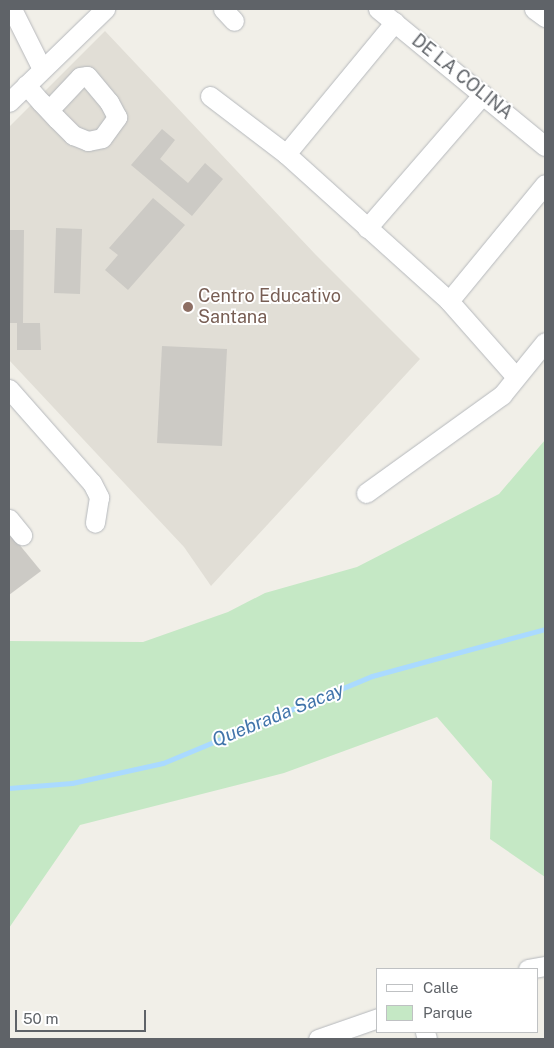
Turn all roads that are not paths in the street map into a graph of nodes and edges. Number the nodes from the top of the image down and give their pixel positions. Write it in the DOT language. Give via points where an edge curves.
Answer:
graph roads {
  1 [pos="12,9"];
  2 [pos="105,9"];
  3 [pos="378,9"];
  4 [pos="534,9"];
  5 [pos="545,17"];
  6 [pos="394,22"];
  7 [pos="42,69"];
  8 [pos="26,85"];
  9 [pos="484,94"];
  10 [pos="210,96"];
  11 [pos="9,102"];
  12 [pos="48,110"];
  13 [pos="545,146"];
  14 [pos="286,154"];
  15 [pos="545,184"];
  16 [pos="367,228"];
  17 [pos="448,300"];
  18 [pos="545,342"];
  19 [pos="516,377"];
  20 [pos="9,389"];
  21 [pos="366,493"];
  22 [pos="9,519"];
  23 [pos="95,523"];
  24 [pos="22,535"];
  25 [pos="376,1019"];
  26 [pos="318,1039"];
  1 -- 7 [label="street"];
  2 -- 7 [label="street"];
  3 -- 6 [label="street, DE LA COLINA"];
  4 -- 5 [label="street"];
  6 -- 9 [label="street, DE LA COLINA"];
  6 -- 14 [label="street"];
  7 -- 8 [label="street"];
  8 -- 11 [label="street"];
  8 -- 12 [label="street"];
  9 -- 13 [label="street, DE LA COLINA"];
  9 -- 16 [label="street"];
  10 -- 14 [label="street"];
  14 -- 16 [label="street"];
  15 -- 17 [label="street"];
  16 -- 17 [label="street"];
  17 -- 19 [label="street"];
  18 -- 19 [label="street"];
  19 -- 21 [label="street" via="502,395"];
  20 -- 23 [label="street" via="92,483 99,497"];
  22 -- 24 [label="street"];
  25 -- 26 [label="street"];
}
